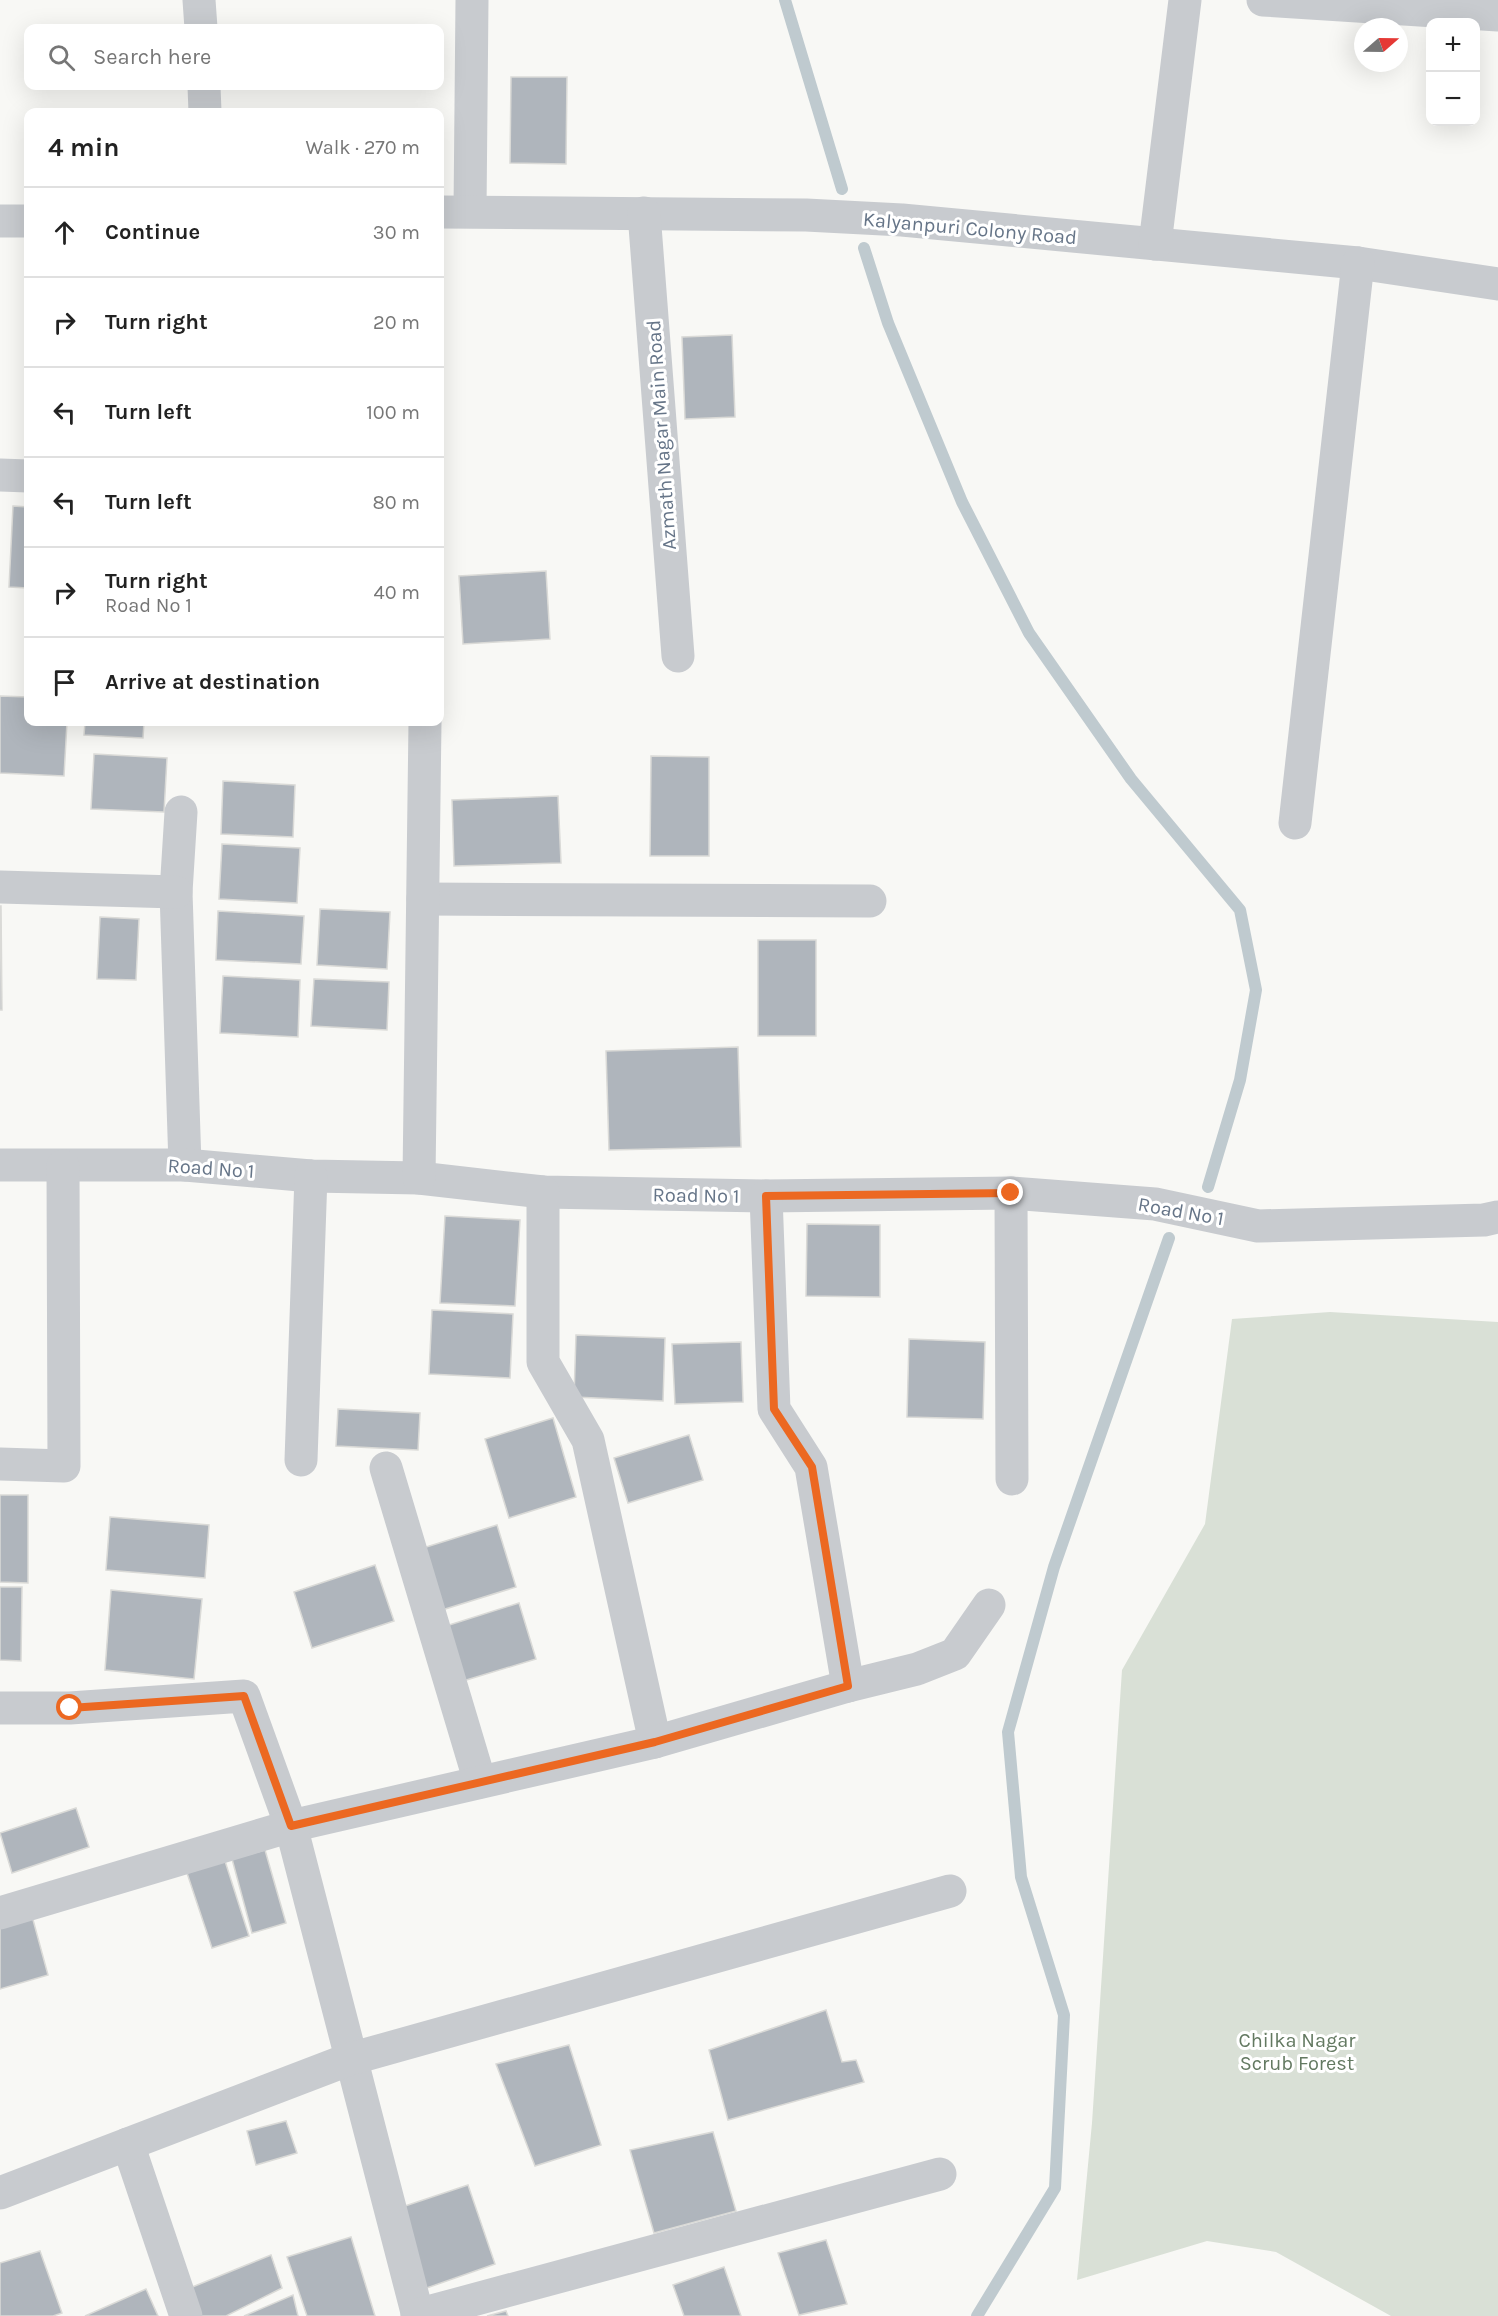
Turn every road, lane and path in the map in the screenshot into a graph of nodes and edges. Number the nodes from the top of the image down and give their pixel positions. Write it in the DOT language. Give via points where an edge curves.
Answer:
graph roads {
  1 [pos="199,0"];
  2 [pos="472,0"];
  3 [pos="1185,0"];
  4 [pos="1263,0"];
  5 [pos="1498,15"];
  6 [pos="201,24"];
  7 [pos="204,90"];
  8 [pos="205,108"];
  9 [pos="455,211"];
  10 [pos="644,213"];
  11 [pos="0,221"];
  12 [pos="24,221"];
  13 [pos="1155,244"];
  14 [pos="1358,263"];
  15 [pos="1498,284"];
  16 [pos="0,475"];
  17 [pos="24,476"];
  18 [pos="678,656"];
  19 [pos="425,726"];
  20 [pos="181,812"];
  21 [pos="1295,823"];
  22 [pos="0,887"];
  23 [pos="176,892"];
  24 [pos="423,899"];
  25 [pos="870,901"];
  26 [pos="0,1165"];
  27 [pos="185,1165"];
  28 [pos="63,1166"];
  29 [pos="311,1176"];
  30 [pos="419,1178"];
  31 [pos="543,1192"];
  32 [pos="1011,1193"];
  33 [pos="766,1196"];
  34 [pos="1498,1217"];
  35 [pos="301,1460"];
  36 [pos="0,1464"];
  37 [pos="386,1468"];
  38 [pos="1012,1479"];
  39 [pos="989,1605"];
  40 [pos="848,1686"];
  41 [pos="0,1708"];
  42 [pos="655,1742"];
  43 [pos="480,1782"];
  44 [pos="291,1826"];
  45 [pos="950,1891"];
  46 [pos="0,1913"];
  47 [pos="350,2059"];
  48 [pos="128,2144"];
  49 [pos="940,2174"];
  50 [pos="0,2193"];
  51 [pos="418,2315"];
  52 [pos="186,2316"];
  1 -- 6 [label="street"];
  2 -- 9 [label="street"];
  3 -- 13 [label="street"];
  4 -- 5 [label="street"];
  7 -- 8 [label="street"];
  9 -- 10 [label="street, Kalyanpuri Colony Road"];
  10 -- 13 [label="street, Kalyanpuri Colony Road" via="902,220"];
  10 -- 18 [label="street, Azmath Nagar Main Road"];
  11 -- 12 [label="street"];
  13 -- 14 [label="street, Kalyanpuri Colony Road"];
  14 -- 15 [label="street, Kalyanpuri Colony Road"];
  14 -- 21 [label="street"];
  16 -- 17 [label="street"];
  19 -- 24 [label="street"];
  20 -- 23 [label="street"];
  22 -- 23 [label="street"];
  23 -- 27 [label="street"];
  24 -- 25 [label="street"];
  24 -- 30 [label="street"];
  26 -- 28 [label="street, Road No 1"];
  27 -- 28 [label="street, Road No 1"];
  27 -- 29 [label="street, Road No 1"];
  28 -- 36 [label="street" via="64,1466"];
  29 -- 30 [label="street, Road No 1"];
  29 -- 35 [label="street"];
  30 -- 31 [label="street, Road No 1"];
  31 -- 33 [label="street, Road No 1"];
  31 -- 42 [label="street" via="543,1362 588,1440"];
  32 -- 33 [label="street, Road No 1"];
  32 -- 34 [label="street, Road No 1" via="1155,1204 1258,1226"];
  32 -- 38 [label="street"];
  33 -- 40 [label="street" via="774,1409 812,1467"];
  37 -- 43 [label="street"];
  39 -- 40 [label="street" via="955,1654 917,1670"];
  40 -- 42 [label="street"];
  41 -- 44 [label="street" via="70,1708 244,1696"];
  42 -- 43 [label="street"];
  43 -- 44 [label="street"];
  44 -- 46 [label="street"];
  44 -- 47 [label="street"];
  45 -- 47 [label="street"];
  47 -- 48 [label="street"];
  47 -- 51 [label="street"];
  48 -- 50 [label="street"];
  48 -- 52 [label="street"];
  49 -- 51 [label="street"];
}
